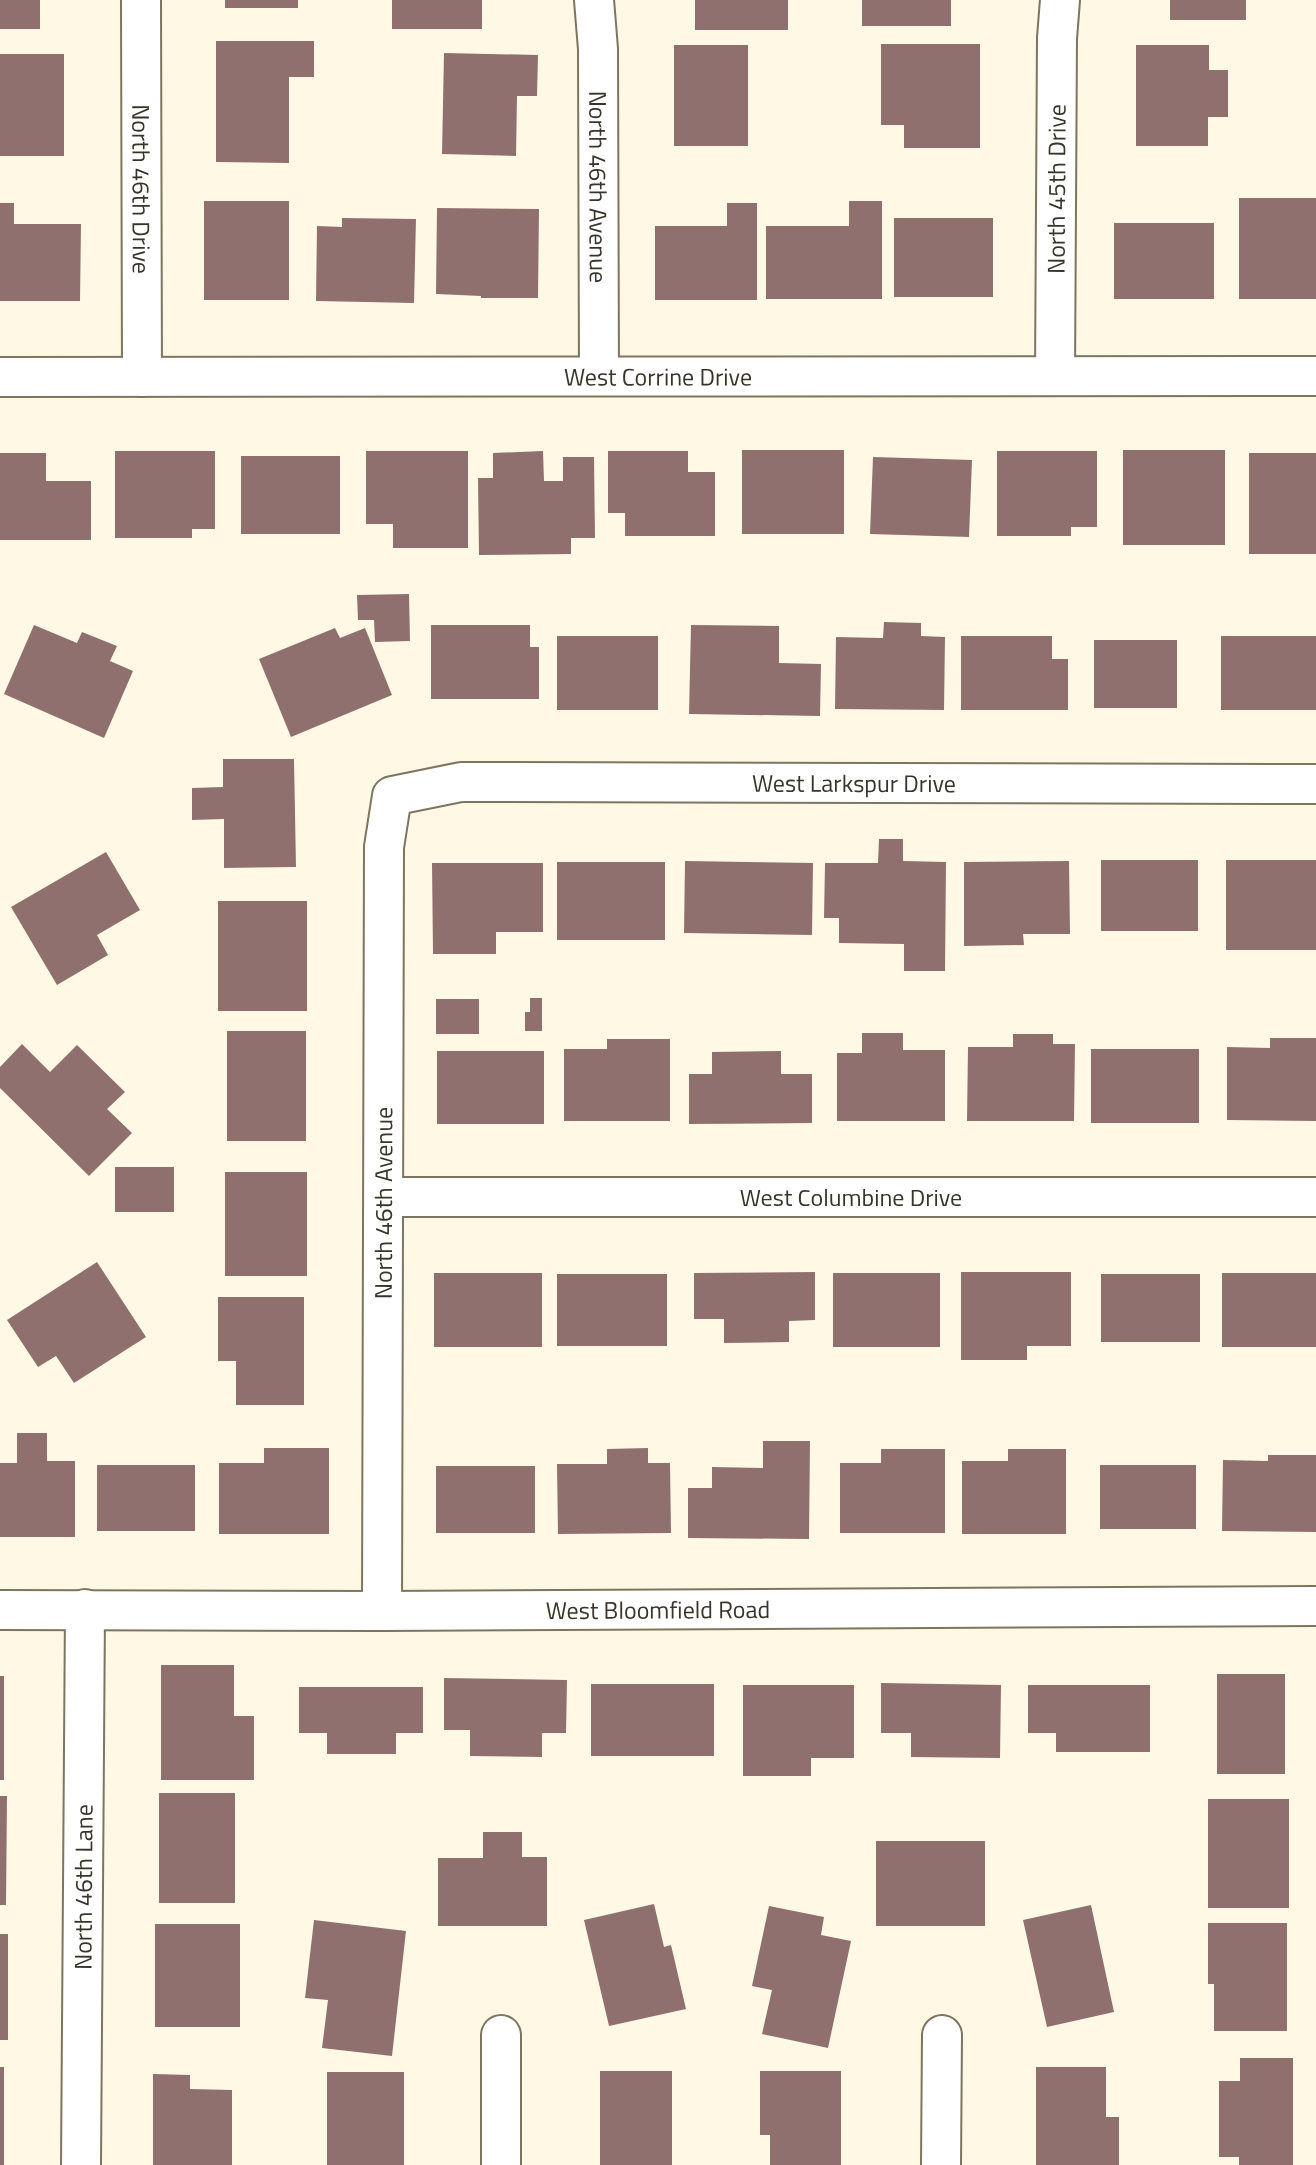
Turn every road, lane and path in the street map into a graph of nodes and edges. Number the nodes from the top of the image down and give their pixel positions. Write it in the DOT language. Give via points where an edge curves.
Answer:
graph roads {
  1 [pos="141,0"];
  2 [pos="594,0"];
  3 [pos="1060,0"];
  4 [pos="599,376"];
  5 [pos="1055,376"];
  6 [pos="1316,376"];
  7 [pos="0,377"];
  8 [pos="142,377"];
  9 [pos="1316,784"];
  10 [pos="393,796"];
  11 [pos="385,1197"];
  12 [pos="1316,1197"];
  13 [pos="1316,1606"];
  14 [pos="85,1609"];
  15 [pos="0,1610"];
  16 [pos="382,1611"];
  17 [pos="501,2035"];
  18 [pos="942,2035"];
  19 [pos="81,2165"];
  20 [pos="501,2165"];
  21 [pos="941,2165"];
  1 -- 8 [label="street, North 46th Drive"];
  2 -- 4 [label="street, North 46th Avenue"];
  3 -- 5 [label="street, North 45th Drive"];
  4 -- 5 [label="street, West Corrine Drive"];
  4 -- 8 [label="street, West Corrine Drive"];
  5 -- 6 [label="street, West Corrine Drive"];
  7 -- 8 [label="street, West Corrine Drive"];
  9 -- 10 [label="street, West Larkspur Drive" via="461,782"];
  10 -- 11 [label="street, North 46th Avenue" via="384,847"];
  11 -- 12 [label="street, West Columbine Drive"];
  11 -- 16 [label="street, North 46th Avenue"];
  13 -- 16 [label="street, West Bloomfield Road"];
  14 -- 15 [label="street, West Bloomfield Road"];
  14 -- 16 [label="street, West Bloomfield Road"];
  14 -- 19 [label="street, North 46th Lane"];
  17 -- 20 [label="street"];
  18 -- 21 [label="street"];
}
